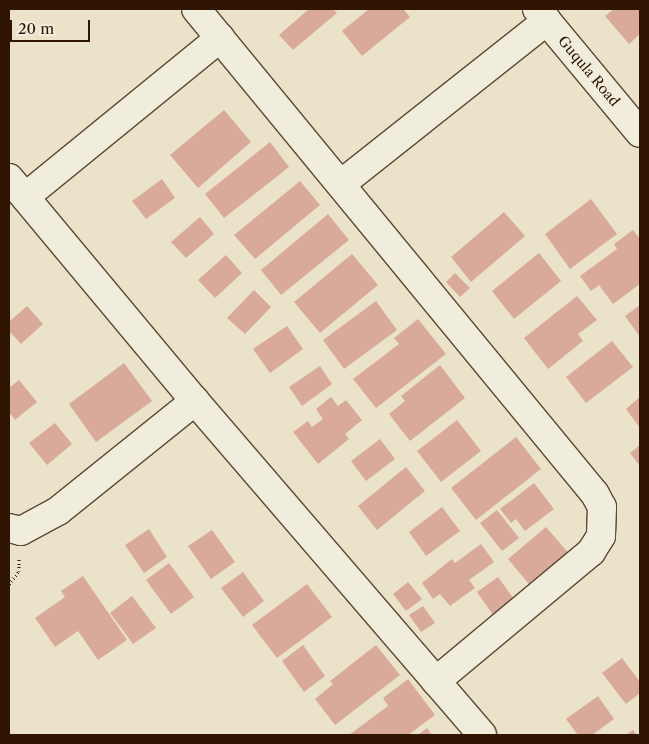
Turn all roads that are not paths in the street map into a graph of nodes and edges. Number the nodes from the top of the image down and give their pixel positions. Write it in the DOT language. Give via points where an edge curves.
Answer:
graph roads {
  1 [pos="196,9"];
  2 [pos="542,15"];
  3 [pos="220,38"];
  4 [pos="640,133"];
  5 [pos="341,184"];
  6 [pos="17,187"];
  7 [pos="195,401"];
  8 [pos="9,528"];
  9 [pos="436,681"];
  10 [pos="482,735"];
  1 -- 3 [label="street"];
  2 -- 4 [label="street, Guqula Road"];
  2 -- 5 [label="street"];
  3 -- 5 [label="street"];
  3 -- 6 [label="street"];
  5 -- 9 [label="street" via="595,494 602,507 601,536 591,552"];
  6 -- 7 [label="street"];
  7 -- 8 [label="street" via="58,512 21,531"];
  7 -- 9 [label="street"];
  9 -- 10 [label="street"];
}
